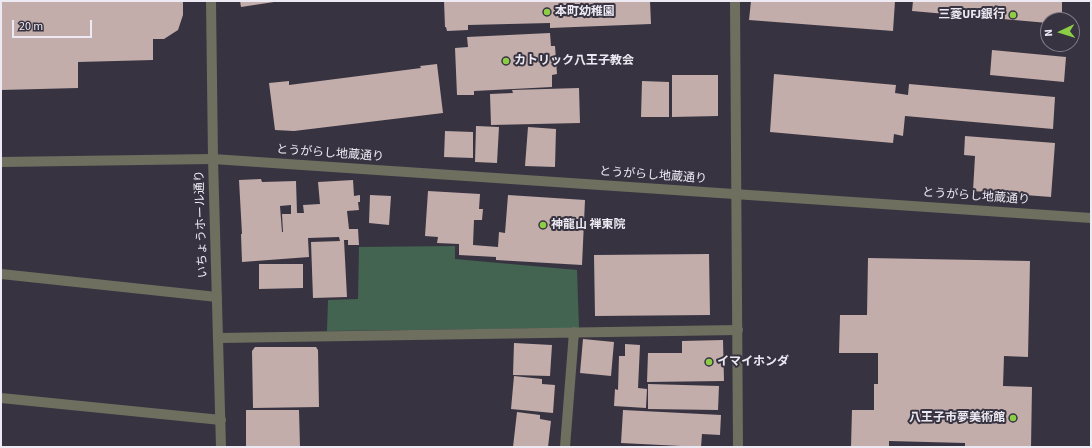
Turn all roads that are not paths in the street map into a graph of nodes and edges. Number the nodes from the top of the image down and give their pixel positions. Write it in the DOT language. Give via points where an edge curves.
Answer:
graph roads {
  1 [pos="210,1"];
  2 [pos="735,1"];
  3 [pos="213,159"];
  4 [pos="1,162"];
  5 [pos="737,194"];
  6 [pos="1091,218"];
  7 [pos="1,274"];
  8 [pos="217,297"];
  9 [pos="738,330"];
  10 [pos="574,332"];
  11 [pos="219,338"];
  12 [pos="1,398"];
  13 [pos="221,420"];
  14 [pos="221,447"];
  15 [pos="565,447"];
  16 [pos="738,447"];
  1 -- 3 [label="street, いちょうホール通り"];
  2 -- 5 [label="street"];
  3 -- 4 [label="street, とうがらし地蔵通り"];
  3 -- 5 [label="street, とうがらし地蔵通り"];
  3 -- 8 [label="street, いちょうホール通り"];
  5 -- 6 [label="street, とうがらし地蔵通り"];
  5 -- 9 [label="street"];
  7 -- 8 [label="street"];
  8 -- 11 [label="street, いちょうホール通り"];
  9 -- 10 [label="street"];
  9 -- 16 [label="street"];
  10 -- 11 [label="street"];
  10 -- 15 [label="street"];
  11 -- 13 [label="street, いちょうホール通り"];
  12 -- 13 [label="street"];
  13 -- 14 [label="street, いちょうホール通り"];
}
